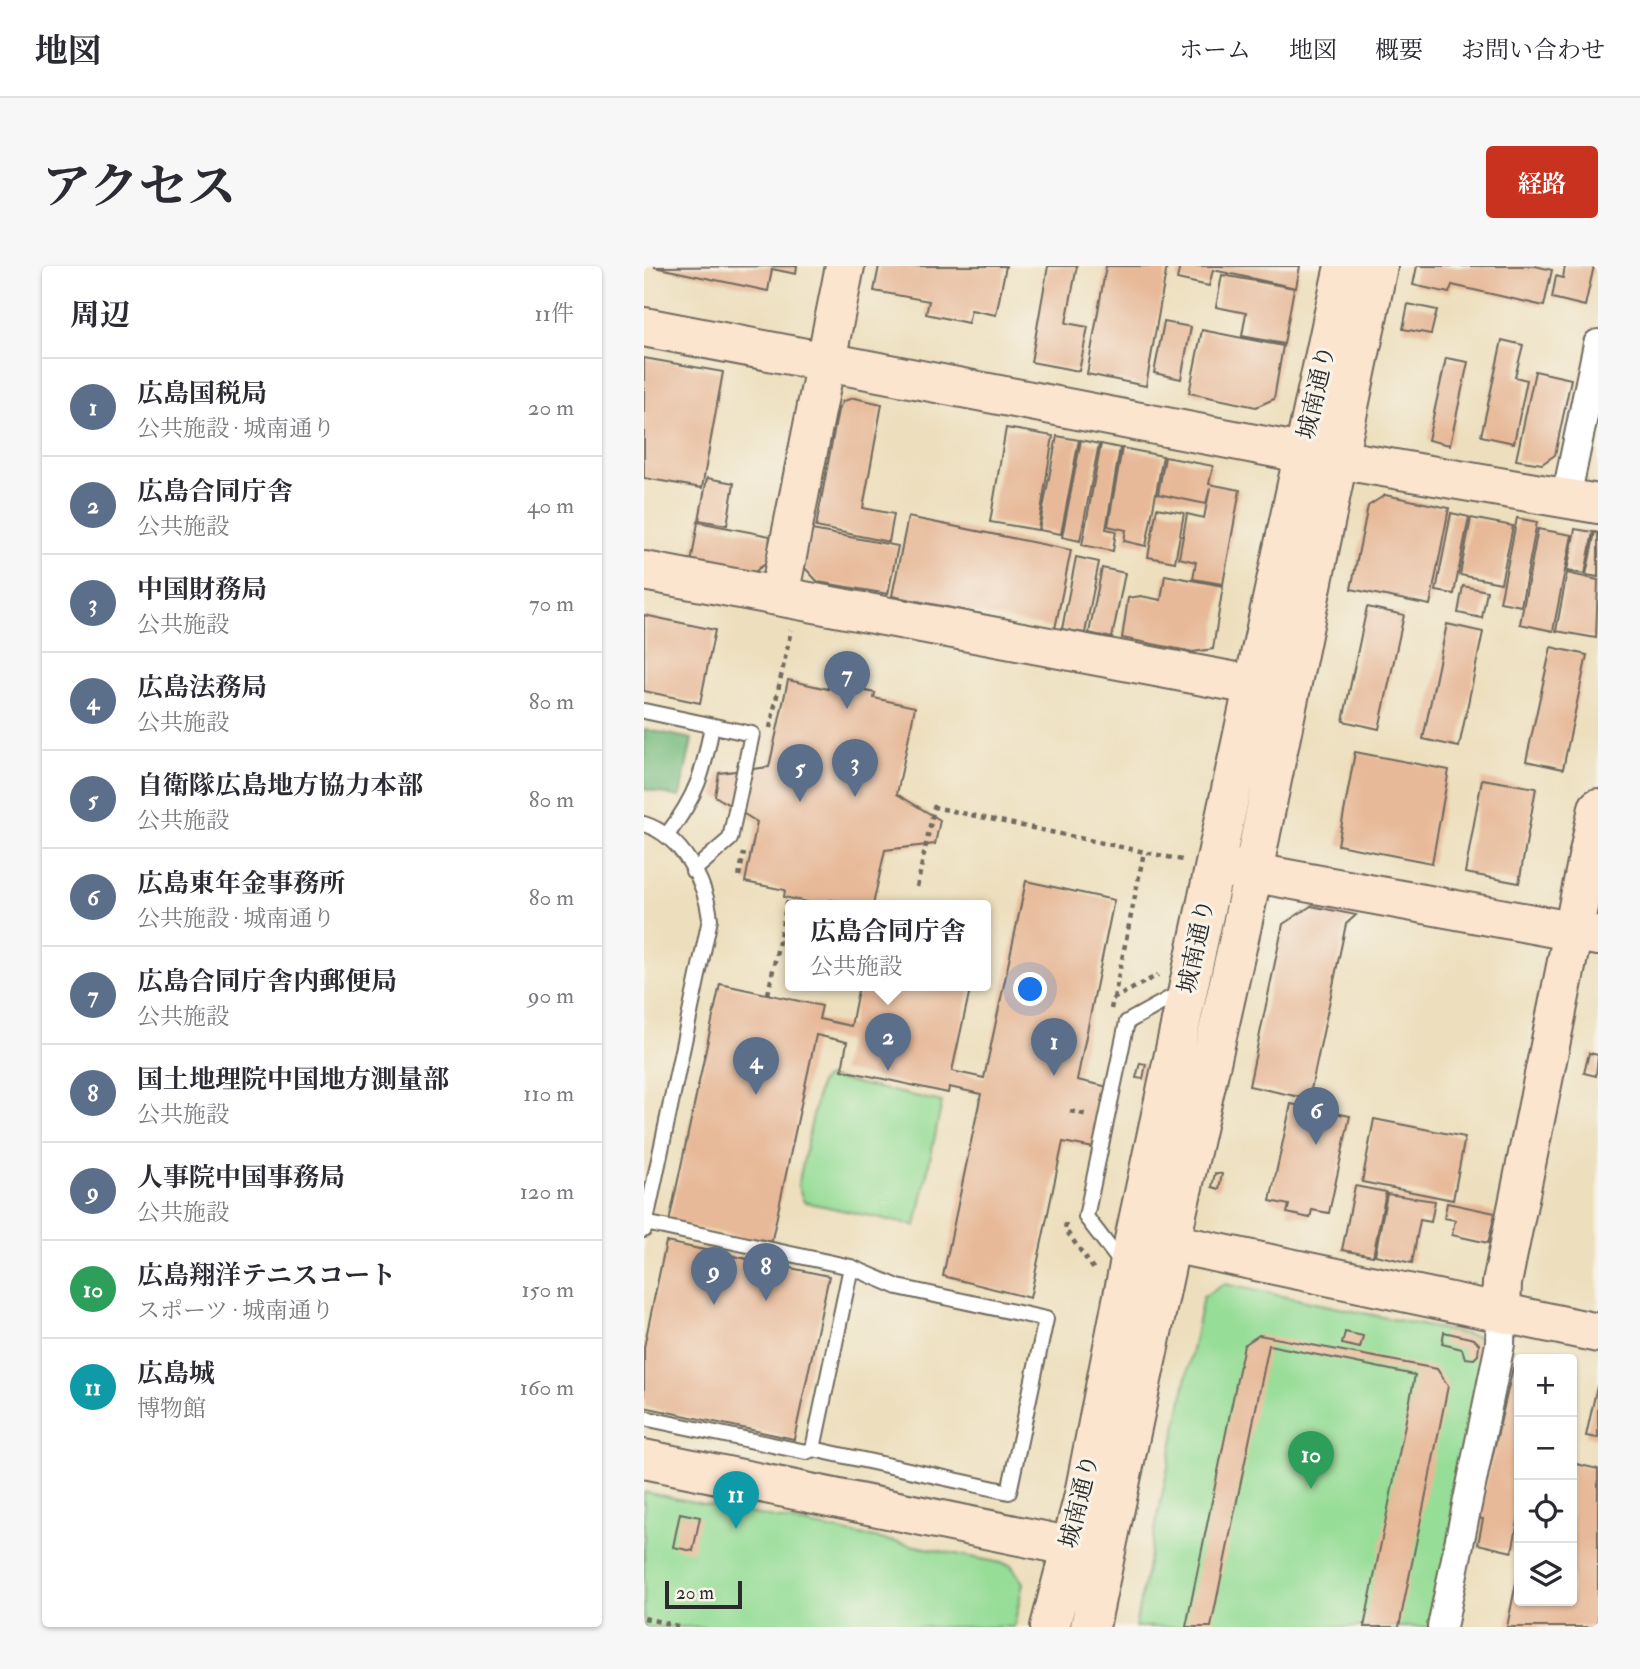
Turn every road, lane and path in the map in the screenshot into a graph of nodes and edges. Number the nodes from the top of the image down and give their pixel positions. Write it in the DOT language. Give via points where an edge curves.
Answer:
graph roads {
  1 [pos="845,266"];
  2 [pos="1344,266"];
  3 [pos="1378,266"];
  4 [pos="644,327"];
  5 [pos="1598,344"];
  6 [pos="828,360"];
  7 [pos="1320,456"];
  8 [pos="1582,501"];
  9 [pos="644,571"];
  10 [pos="779,596"];
  11 [pos="1252,685"];
  12 [pos="644,711"];
  13 [pos="712,726"];
  14 [pos="1598,808"];
  15 [pos="644,824"];
  16 [pos="667,835"];
  17 [pos="1144,852"];
  18 [pos="1198,863"];
  19 [pos="694,871"];
  20 [pos="1252,873"];
  21 [pos="917,887"];
  22 [pos="785,912"];
  23 [pos="1586,934"];
  24 [pos="1187,989"];
  25 [pos="768,994"];
  26 [pos="1113,999"];
  27 [pos="1070,1111"];
  28 [pos="1089,1115"];
  29 [pos="645,1227"];
  30 [pos="1171,1243"];
  31 [pos="1131,1253"];
  32 [pos="851,1267"];
  33 [pos="1501,1312"];
  34 [pos="1598,1333"];
  35 [pos="644,1418"];
  36 [pos="813,1449"];
  37 [pos="644,1459"];
  38 [pos="1068,1547"];
  39 [pos="1105,1553"];
  40 [pos="644,1618"];
  41 [pos="682,1627"];
  42 [pos="1050,1627"];
  43 [pos="1090,1627"];
  44 [pos="1442,1627"];
  1 -- 6 [label="street"];
  2 -- 7 [label="street, 城南通り"];
  3 -- 7 [label="street, 城南通り"];
  4 -- 6 [label="street"];
  5 -- 8 [label="street"];
  6 -- 7 [label="street"];
  6 -- 10 [label="street"];
  7 -- 8 [label="street"];
  7 -- 11 [label="street, 城南通り"];
  7 -- 20 [label="street, 城南通り"];
  9 -- 10 [label="street"];
  10 -- 11 [label="street"];
  11 -- 18 [label="street, 城南通り"];
  12 -- 13 [label="lane"];
  13 -- 16 [label="lane" via="702,776 690,804"];
  13 -- 19 [label="lane" via="752,734 730,839"];
  14 -- 23 [label="street"];
  15 -- 16 [label="lane"];
  16 -- 19 [label="lane"];
  17 -- 18 [label="path"];
  17 -- 21 [label="path" via="934,807"];
  17 -- 26 [label="path"];
  18 -- 20 [label="street"];
  18 -- 24 [label="street, 城南通り"];
  19 -- 29 [label="lane" via="707,893 710,919"];
  20 -- 23 [label="street"];
  20 -- 30 [label="street, 城南通り"];
  22 -- 25 [label="path"];
  23 -- 33 [label="street" via="1502,1283"];
  24 -- 31 [label="street, 城南通り"];
  24 -- 31 [label="lane" via="1128,1021 1086,1217"];
  27 -- 28 [label="path"];
  29 -- 32 [label="lane"];
  30 -- 31 [label="street"];
  30 -- 33 [label="street"];
  30 -- 39 [label="street, 城南通り"];
  31 -- 38 [label="street, 城南通り" via="1083,1499"];
  32 -- 36 [label="lane"];
  32 -- 36 [label="lane" via="898,1287 1046,1319 1009,1492"];
  33 -- 34 [label="street"];
  33 -- 44 [label="street" via="1500,1344"];
  35 -- 36 [label="lane" via="806,1452"];
  37 -- 38 [label="street"];
  38 -- 39 [label="street"];
  38 -- 42 [label="street, 城南通り"];
  39 -- 43 [label="street, 城南通り"];
  40 -- 41 [label="path"];
}
